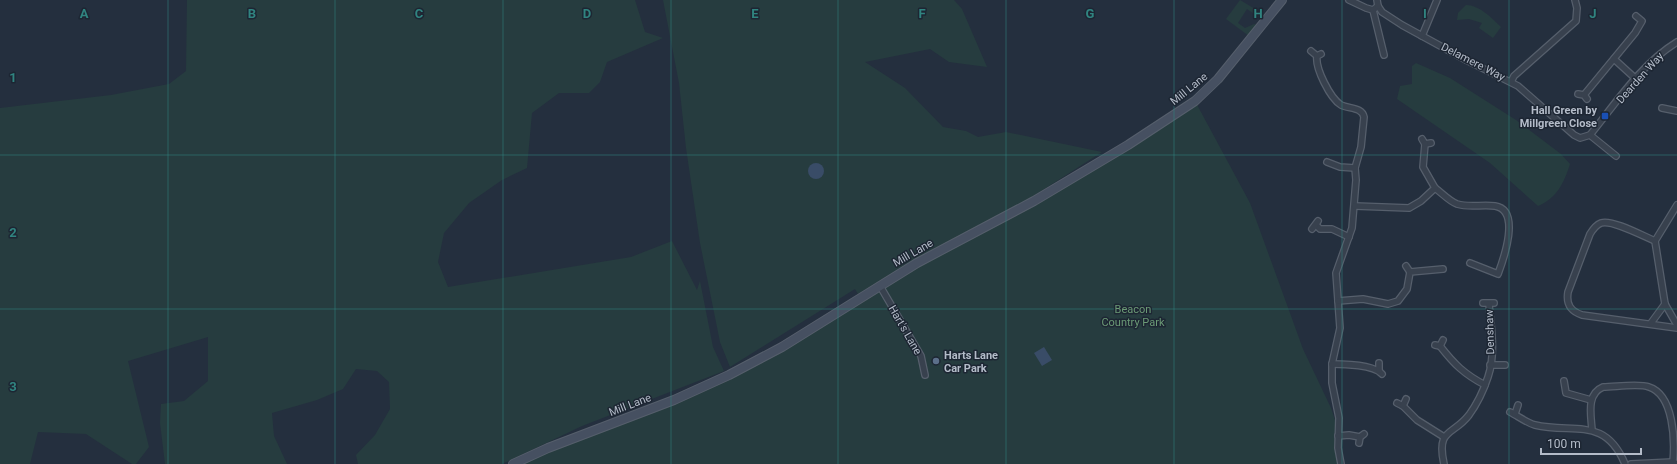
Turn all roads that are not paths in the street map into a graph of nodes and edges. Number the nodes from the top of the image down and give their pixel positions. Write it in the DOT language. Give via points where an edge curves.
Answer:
graph roads {
  1 [pos="1282,0"];
  2 [pos="1349,0"];
  3 [pos="1437,0"];
  4 [pos="1575,0"];
  5 [pos="1376,5"];
  6 [pos="1636,16"];
  7 [pos="1422,36"];
  8 [pos="1677,42"];
  9 [pos="1311,52"];
  10 [pos="1384,54"];
  11 [pos="1614,59"];
  12 [pos="1636,79"];
  13 [pos="1511,82"];
  14 [pos="1583,96"];
  15 [pos="1662,108"];
  16 [pos="1677,111"];
  17 [pos="1590,135"];
  18 [pos="1422,139"];
  19 [pos="1616,156"];
  20 [pos="1326,162"];
  21 [pos="1355,168"];
  22 [pos="1435,188"];
  23 [pos="1677,205"];
  24 [pos="1355,206"];
  25 [pos="1315,225"];
  26 [pos="1349,237"];
  27 [pos="1654,241"];
  28 [pos="1470,262"];
  29 [pos="1406,266"];
  30 [pos="1441,271"];
  31 [pos="1410,272"];
  32 [pos="880,286"];
  33 [pos="1338,301"];
  34 [pos="1489,303"];
  35 [pos="1665,304"];
  36 [pos="1651,323"];
  37 [pos="1677,325"];
  38 [pos="1677,328"];
  39 [pos="1439,344"];
  40 [pos="1379,363"];
  41 [pos="1332,364"];
  42 [pos="1490,365"];
  43 [pos="1505,365"];
  44 [pos="925,375"];
  45 [pos="1564,381"];
  46 [pos="1485,385"];
  47 [pos="1406,399"];
  48 [pos="1591,400"];
  49 [pos="1518,405"];
  50 [pos="1592,430"];
  51 [pos="1338,436"];
  52 [pos="1444,437"];
  53 [pos="1361,438"];
  54 [pos="1675,463"];
  55 [pos="513,464"];
  56 [pos="1341,464"];
  57 [pos="1444,464"];
  58 [pos="1625,464"];
  59 [pos="1631,464"];
  1 -- 32 [label="street, Mill Lane" via="1236,60 1196,101 1034,201 917,263"];
  2 -- 5 [label="street, Delamere Way" via="1366,8"];
  3 -- 7 [label="street"];
  4 -- 13 [label="street" via="1576,21 1514,76"];
  5 -- 7 [label="street, Delamere Way" via="1392,19"];
  5 -- 10 [label="street"];
  6 -- 11 [label="street" via="1644,20"];
  7 -- 13 [label="street, Delamere Way"];
  8 -- 12 [label="street, Dearden Way" via="1658,55"];
  9 -- 21 [label="street" via="1319,55 1316,61 1335,100 1363,113 1361,147"];
  11 -- 12 [label="street"];
  11 -- 14 [label="street"];
  12 -- 17 [label="street, Dearden Way"];
  13 -- 17 [label="street, Delamere Way" via="1574,135 1580,138"];
  15 -- 16 [label="street"];
  17 -- 19 [label="street"];
  18 -- 22 [label="street" via="1428,144 1423,167"];
  20 -- 21 [label="street" via="1340,167"];
  21 -- 24 [label="street"];
  22 -- 24 [label="street" via="1421,202 1409,208"];
  22 -- 28 [label="street" via="1455,203 1477,207 1494,206 1507,212 1510,225 1498,277"];
  23 -- 27 [label="street"];
  24 -- 26 [label="street"];
  25 -- 26 [label="street" via="1320,229 1332,229"];
  26 -- 33 [label="street" via="1336,273"];
  27 -- 35 [label="street"];
  27 -- 36 [label="street" via="1611,223 1600,223 1594,227 1567,300 1575,312 1582,315"];
  29 -- 31 [label="street"];
  30 -- 31 [label="street"];
  31 -- 33 [label="street" via="1407,289 1398,301 1388,304 1363,299"];
  32 -- 44 [label="street, Hart's Lane" via="921,356"];
  32 -- 55 [label="street, Mill Lane" via="782,347 729,375 674,400"];
  33 -- 41 [label="street" via="1340,328"];
  34 -- 42 [label="street, Denshaw" via="1492,342"];
  35 -- 36 [label="street"];
  35 -- 37 [label="street"];
  36 -- 38 [label="street"];
  39 -- 46 [label="street" via="1452,362 1466,375"];
  40 -- 41 [label="street" via="1380,372 1354,365"];
  41 -- 51 [label="street" via="1332,383 1339,418"];
  42 -- 43 [label="street"];
  42 -- 46 [label="street, Denshaw"];
  45 -- 48 [label="street" via="1564,396"];
  46 -- 52 [label="street, Denshaw" via="1469,415"];
  47 -- 52 [label="street" via="1400,404 1417,420"];
  48 -- 50 [label="street"];
  48 -- 54 [label="street" via="1597,390 1603,387 1646,386 1656,390 1670,415"];
  49 -- 50 [label="street" via="1512,413 1534,424"];
  50 -- 58 [label="street" via="1606,437 1614,445"];
  51 -- 53 [label="street"];
  51 -- 56 [label="street"];
  52 -- 57 [label="street"];
  54 -- 59 [label="street"];
}
